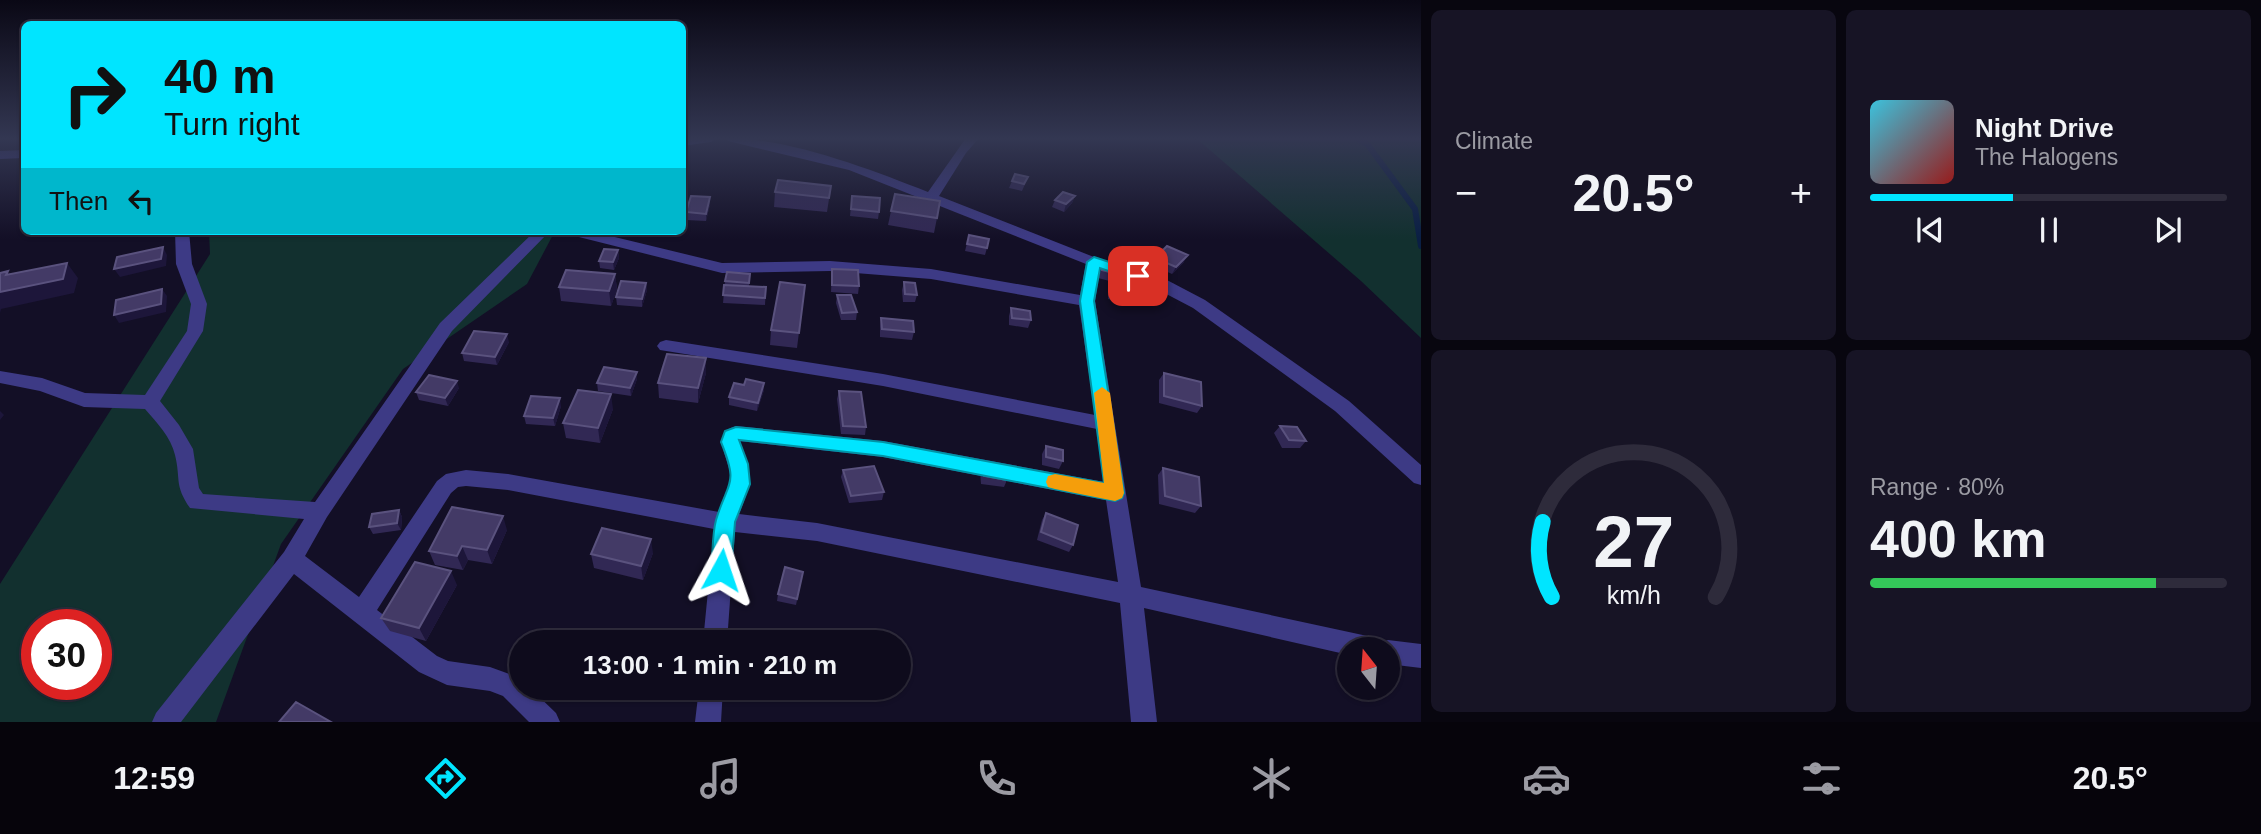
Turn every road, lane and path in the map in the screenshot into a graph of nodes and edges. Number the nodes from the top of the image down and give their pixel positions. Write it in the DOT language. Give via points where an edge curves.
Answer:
graph roads {
  1 [pos="866,172"];
  2 [pos="948,172"];
  3 [pos="932,196"];
  4 [pos="182,235"];
  5 [pos="539,235"];
  6 [pos="588,235"];
  7 [pos="1094,262"];
  8 [pos="1087,301"];
  9 [pos="666,346"];
  10 [pos="0,377"];
  11 [pos="150,402"];
  12 [pos="1106,424"];
  13 [pos="1421,477"];
  14 [pos="1115,493"];
  15 [pos="320,511"];
  16 [pos="725,522"];
  17 [pos="292,559"];
  18 [pos="1131,595"];
  19 [pos="362,613"];
  20 [pos="716,630"];
  21 [pos="1337,641"];
  22 [pos="1400,653"];
  23 [pos="1421,656"];
  24 [pos="710,700"];
  25 [pos="165,722"];
  26 [pos="547,722"];
  27 [pos="708,722"];
  28 [pos="1144,722"];
  1 -- 3 [label="street"];
  2 -- 3 [label="street"];
  3 -- 7 [label="street"];
  4 -- 11 [label="street" via="184,264 199,304 195,331"];
  5 -- 15 [label="street" via="446,327"];
  6 -- 8 [label="street" via="722,268 830,266 931,274"];
  7 -- 8 [label="street"];
  7 -- 13 [label="street" via="1159,284 1199,304 1342,406"];
  8 -- 12 [label="street"];
  9 -- 12 [label="street" via="883,380"];
  10 -- 11 [label="street" via="84,400"];
  11 -- 15 [label="street" via="185,452 187,489 197,502"];
  12 -- 14 [label="street"];
  14 -- 16 [label="street" via="883,449 736,433 730,442 741,484"];
  14 -- 18 [label="street"];
  15 -- 17 [label="street"];
  16 -- 18 [label="street" via="817,532"];
  16 -- 19 [label="street" via="508,482 453,480"];
  16 -- 20 [label="street"];
  17 -- 19 [label="street"];
  17 -- 25 [label="street"];
  18 -- 21 [label="street"];
  18 -- 28 [label="street"];
  19 -- 26 [label="street" via="428,664 447,673 511,687"];
  22 -- 23 [label="street"];
  24 -- 27 [label="street"];
}
